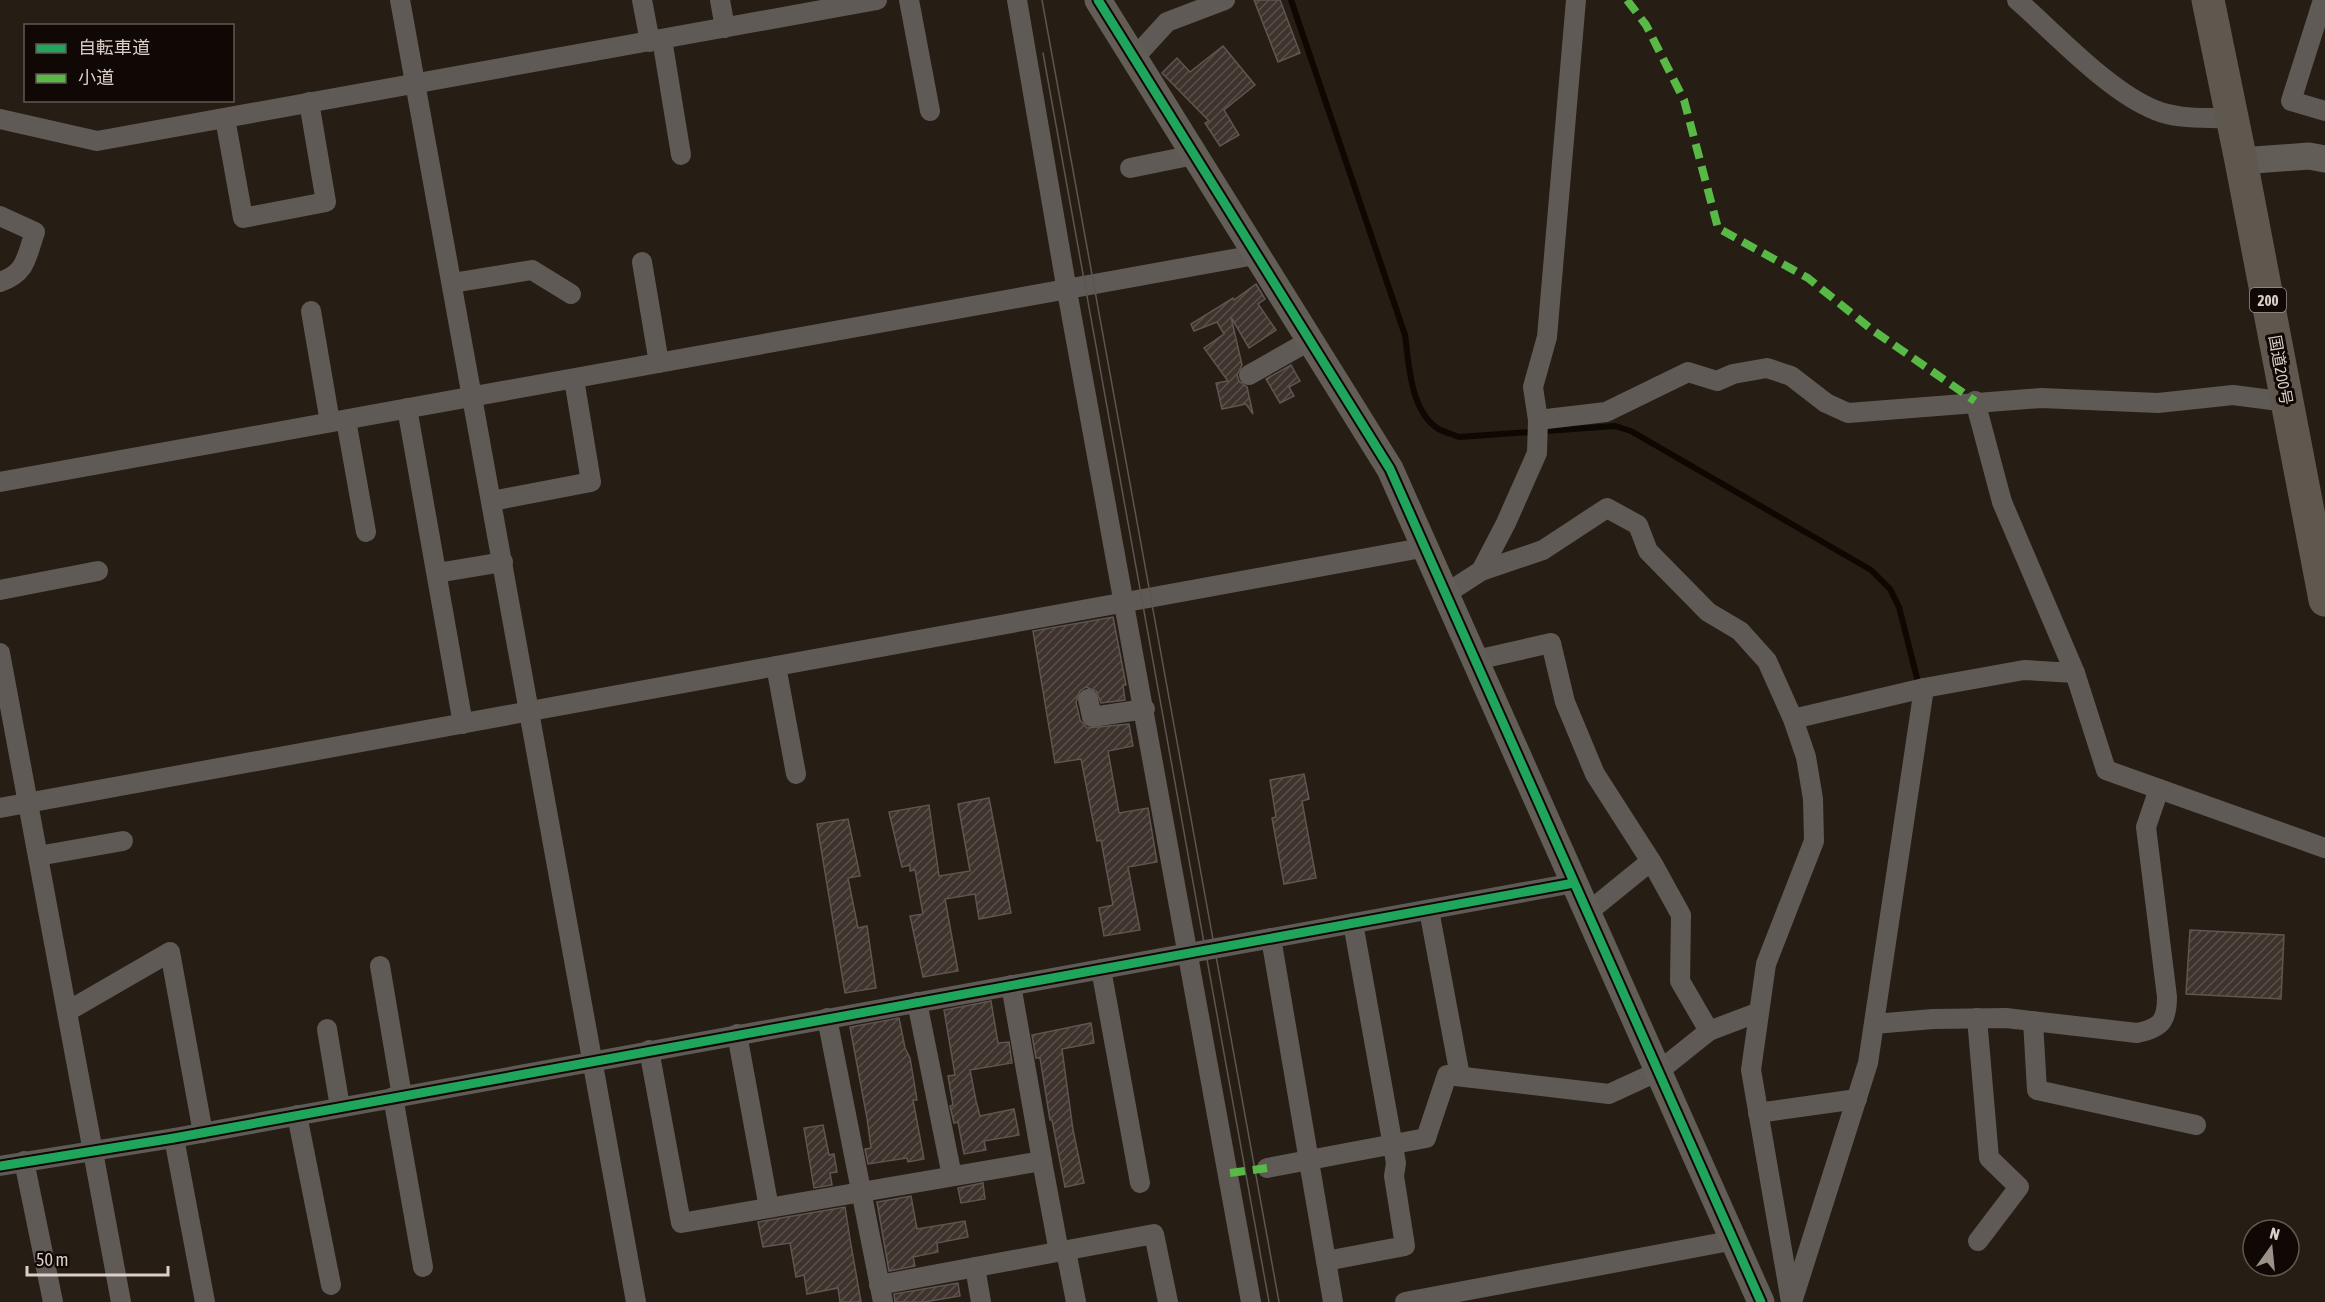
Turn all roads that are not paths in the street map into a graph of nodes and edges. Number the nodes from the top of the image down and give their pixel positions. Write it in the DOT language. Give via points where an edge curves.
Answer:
graph roads {
  1 [pos="400,0"];
  2 [pos="642,0"];
  3 [pos="720,0"];
  4 [pos="877,0"];
  5 [pos="909,0"];
  6 [pos="1017,0"];
  7 [pos="1098,0"];
  8 [pos="1576,0"];
  9 [pos="2017,0"];
  10 [pos="2208,0"];
  11 [pos="2323,0"];
  12 [pos="1220,1"];
  13 [pos="725,28"];
  14 [pos="656,40"];
  15 [pos="1135,57"];
  16 [pos="415,83"];
  17 [pos="309,102"];
  18 [pos="930,111"];
  19 [pos="2325,111"];
  20 [pos="225,118"];
  21 [pos="0,119"];
  22 [pos="2233,119"];
  23 [pos="681,155"];
  24 [pos="1194,155"];
  25 [pos="2325,159"];
  26 [pos="2241,161"];
  27 [pos="1130,168"];
  28 [pos="0,216"];
  29 [pos="1255,255"];
  30 [pos="642,262"];
  31 [pos="0,282"];
  32 [pos="452,283"];
  33 [pos="1067,291"];
  34 [pos="571,294"];
  35 [pos="311,311"];
  36 [pos="1309,341"];
  37 [pos="659,363"];
  38 [pos="1250,375"];
  39 [pos="574,379"];
  40 [pos="474,398"];
  41 [pos="1974,401"];
  42 [pos="2287,402"];
  43 [pos="407,408"];
  44 [pos="338,421"];
  45 [pos="1538,426"];
  46 [pos="0,482"];
  47 [pos="492,501"];
  48 [pos="366,532"];
  49 [pos="1427,548"];
  50 [pos="503,562"];
  51 [pos="98,571"];
  52 [pos="1480,571"];
  53 [pos="437,573"];
  54 [pos="0,590"];
  55 [pos="1447,593"];
  56 [pos="2325,600"];
  57 [pos="1126,602"];
  58 [pos="0,652"];
  59 [pos="1476,660"];
  60 [pos="776,666"];
  61 [pos="2075,673"];
  62 [pos="1924,688"];
  63 [pos="1088,699"];
  64 [pos="1145,709"];
  65 [pos="529,711"];
  66 [pos="1793,719"];
  67 [pos="463,724"];
  68 [pos="796,774"];
  69 [pos="2159,789"];
  70 [pos="18,805"];
  71 [pos="123,841"];
  72 [pos="2325,848"];
  73 [pos="38,856"];
  74 [pos="1651,861"];
  75 [pos="1574,883"];
  76 [pos="1428,910"];
  77 [pos="1587,913"];
  78 [pos="1353,923"];
  79 [pos="1271,939"];
  80 [pos="1189,953"];
  81 [pos="380,966"];
  82 [pos="1101,969"];
  83 [pos="1011,985"];
  84 [pos="917,1002"];
  85 [pos="68,1011"];
  86 [pos="1759,1012"];
  87 [pos="827,1018"];
  88 [pos="1977,1018"];
  89 [pos="2033,1021"];
  90 [pos="1874,1024"];
  91 [pos="327,1029"];
  92 [pos="1708,1031"];
  93 [pos="737,1034"];
  94 [pos="649,1050"];
  95 [pos="592,1060"];
  96 [pos="1659,1071"];
  97 [pos="1460,1076"];
  98 [pos="398,1096"];
  99 [pos="1857,1099"];
  100 [pos="340,1107"];
  101 [pos="1758,1113"];
  102 [pos="297,1115"];
  103 [pos="2196,1125"];
  104 [pos="203,1133"];
  105 [pos="174,1138"];
  106 [pos="1393,1145"];
  107 [pos="86,1151"];
  108 [pos="24,1161"];
  109 [pos="1041,1161"];
  110 [pos="1309,1161"];
  111 [pos="0,1166"];
  112 [pos="1267,1168"];
  113 [pos="952,1176"];
  114 [pos="1140,1183"];
  115 [pos="861,1192"];
  116 [pos="769,1208"];
  117 [pos="1735,1240"];
  118 [pos="1978,1241"];
  119 [pos="1063,1251"];
  120 [pos="1326,1261"];
  121 [pos="423,1267"];
  122 [pos="975,1267"];
  123 [pos="331,1285"];
  124 [pos="881,1293"];
  125 [pos="53,1302"];
  126 [pos="121,1302"];
  127 [pos="205,1302"];
  128 [pos="636,1302"];
  129 [pos="981,1302"];
  130 [pos="1076,1302"];
  131 [pos="1168,1302"];
  132 [pos="1251,1302"];
  133 [pos="1333,1302"];
  134 [pos="1405,1302"];
  135 [pos="1761,1302"];
  136 [pos="1792,1302"];
  1 -- 16 [label="street"];
  2 -- 14 [label="street"];
  3 -- 13 [label="street"];
  4 -- 13 [label="street"];
  5 -- 18 [label="street"];
  6 -- 33 [label="street"];
  7 -- 15 [label="street"];
  8 -- 45 [label="street" via="1547,337 1533,387"];
  9 -- 22 [label="street" via="2097,73 2154,110"];
  10 -- 22 [label="highway, 国道200号 / 200"];
  11 -- 19 [label="street" via="2291,100"];
  12 -- 15 [label="street" via="1167,22"];
  13 -- 14 [label="street"];
  14 -- 16 [label="street"];
  14 -- 23 [label="street"];
  15 -- 24 [label="street"];
  16 -- 17 [label="street"];
  16 -- 32 [label="street"];
  17 -- 20 [label="street"];
  17 -- 20 [label="street" via="326,202 243,218"];
  20 -- 21 [label="street" via="96,141"];
  22 -- 26 [label="highway, 国道200号 / 200"];
  24 -- 27 [label="street"];
  24 -- 29 [label="street"];
  25 -- 26 [label="street" via="2309,156"];
  26 -- 42 [label="highway, 国道200号 / 200"];
  28 -- 31 [label="street" via="35,232 21,272"];
  29 -- 33 [label="street"];
  29 -- 36 [label="street"];
  30 -- 37 [label="street"];
  32 -- 34 [label="street" via="532,270"];
  32 -- 40 [label="street"];
  33 -- 37 [label="street"];
  33 -- 57 [label="street"];
  35 -- 44 [label="street"];
  36 -- 38 [label="street"];
  36 -- 49 [label="street" via="1390,469"];
  37 -- 39 [label="street"];
  39 -- 40 [label="street"];
  39 -- 47 [label="street" via="591,482"];
  40 -- 43 [label="street"];
  40 -- 47 [label="street"];
  41 -- 42 [label="street" via="2041,398 2158,403 2233,395"];
  41 -- 45 [label="street" via="1905,411 1848,413 1826,403 1791,376 1767,368 1717,381 1688,372 1606,412"];
  41 -- 61 [label="street" via="2002,502"];
  42 -- 56 [label="highway, 国道200号 / 200"];
  43 -- 44 [label="street"];
  43 -- 53 [label="street"];
  44 -- 46 [label="street"];
  44 -- 48 [label="street"];
  45 -- 52 [label="street" via="1537,453"];
  47 -- 50 [label="street"];
  49 -- 55 [label="street"];
  49 -- 57 [label="street"];
  50 -- 53 [label="street"];
  50 -- 65 [label="street"];
  51 -- 54 [label="street"];
  52 -- 55 [label="street"];
  52 -- 66 [label="street" via="1543,550 1607,508 1638,525 1648,551 1708,612 1740,631 1767,661"];
  53 -- 67 [label="street"];
  55 -- 59 [label="street"];
  57 -- 60 [label="street"];
  57 -- 64 [label="street"];
  58 -- 70 [label="street"];
  59 -- 74 [label="street" via="1551,644 1565,702 1595,774"];
  59 -- 75 [label="street"];
  60 -- 65 [label="street"];
  60 -- 68 [label="street"];
  61 -- 62 [label="street" via="2024,669"];
  61 -- 69 [label="street" via="2106,770"];
  62 -- 66 [label="street"];
  62 -- 90 [label="street"];
  63 -- 64 [label="street" via="1092,717"];
  64 -- 80 [label="street"];
  65 -- 67 [label="street"];
  65 -- 95 [label="street"];
  66 -- 86 [label="street" via="1808,767 1814,841 1766,964"];
  67 -- 70 [label="street"];
  69 -- 72 [label="street"];
  69 -- 89 [label="street" via="2146,827 2167,997 2163,1023 2154,1030 2137,1033"];
  70 -- 73 [label="street"];
  71 -- 73 [label="street"];
  73 -- 85 [label="street"];
  74 -- 77 [label="street"];
  74 -- 92 [label="street" via="1680,915 1680,981"];
  75 -- 76 [label="street"];
  75 -- 77 [label="street"];
  76 -- 78 [label="street"];
  76 -- 97 [label="street"];
  77 -- 96 [label="street"];
  78 -- 79 [label="street"];
  78 -- 106 [label="street"];
  79 -- 80 [label="street"];
  79 -- 110 [label="street"];
  80 -- 82 [label="street"];
  80 -- 132 [label="street"];
  81 -- 98 [label="street"];
  82 -- 83 [label="street"];
  82 -- 114 [label="street"];
  83 -- 84 [label="street"];
  83 -- 109 [label="street"];
  84 -- 87 [label="street"];
  84 -- 113 [label="street"];
  85 -- 104 [label="street" via="170,952"];
  85 -- 107 [label="street"];
  86 -- 92 [label="street"];
  86 -- 101 [label="street" via="1751,1070"];
  87 -- 93 [label="street"];
  87 -- 115 [label="street"];
  88 -- 89 [label="street"];
  88 -- 90 [label="street"];
  88 -- 118 [label="street" via="1989,1158 2019,1187"];
  89 -- 103 [label="street" via="2037,1090"];
  90 -- 99 [label="street"];
  91 -- 100 [label="street"];
  92 -- 96 [label="street"];
  93 -- 94 [label="street"];
  93 -- 116 [label="street"];
  94 -- 95 [label="street"];
  94 -- 116 [label="street" via="681,1223"];
  95 -- 98 [label="street"];
  95 -- 128 [label="street"];
  96 -- 97 [label="street" via="1609,1094"];
  96 -- 117 [label="street"];
  97 -- 106 [label="street" via="1447,1074 1426,1138"];
  98 -- 100 [label="street"];
  98 -- 121 [label="street"];
  99 -- 101 [label="street"];
  99 -- 136 [label="street"];
  100 -- 102 [label="street"];
  101 -- 136 [label="street"];
  102 -- 104 [label="street"];
  102 -- 123 [label="street"];
  104 -- 105 [label="street"];
  105 -- 107 [label="street"];
  105 -- 127 [label="street"];
  106 -- 110 [label="street"];
  106 -- 120 [label="street" via="1406,1246"];
  107 -- 108 [label="street"];
  107 -- 126 [label="street"];
  108 -- 111 [label="street"];
  108 -- 125 [label="street"];
  109 -- 113 [label="street"];
  109 -- 119 [label="street"];
  110 -- 112 [label="street"];
  110 -- 120 [label="street"];
  113 -- 115 [label="street"];
  115 -- 116 [label="street"];
  115 -- 124 [label="street"];
  117 -- 134 [label="street"];
  117 -- 135 [label="street"];
  119 -- 122 [label="street"];
  119 -- 130 [label="street"];
  119 -- 131 [label="street" via="1155,1234"];
  120 -- 133 [label="street"];
  122 -- 124 [label="street"];
  122 -- 129 [label="street"];
}
